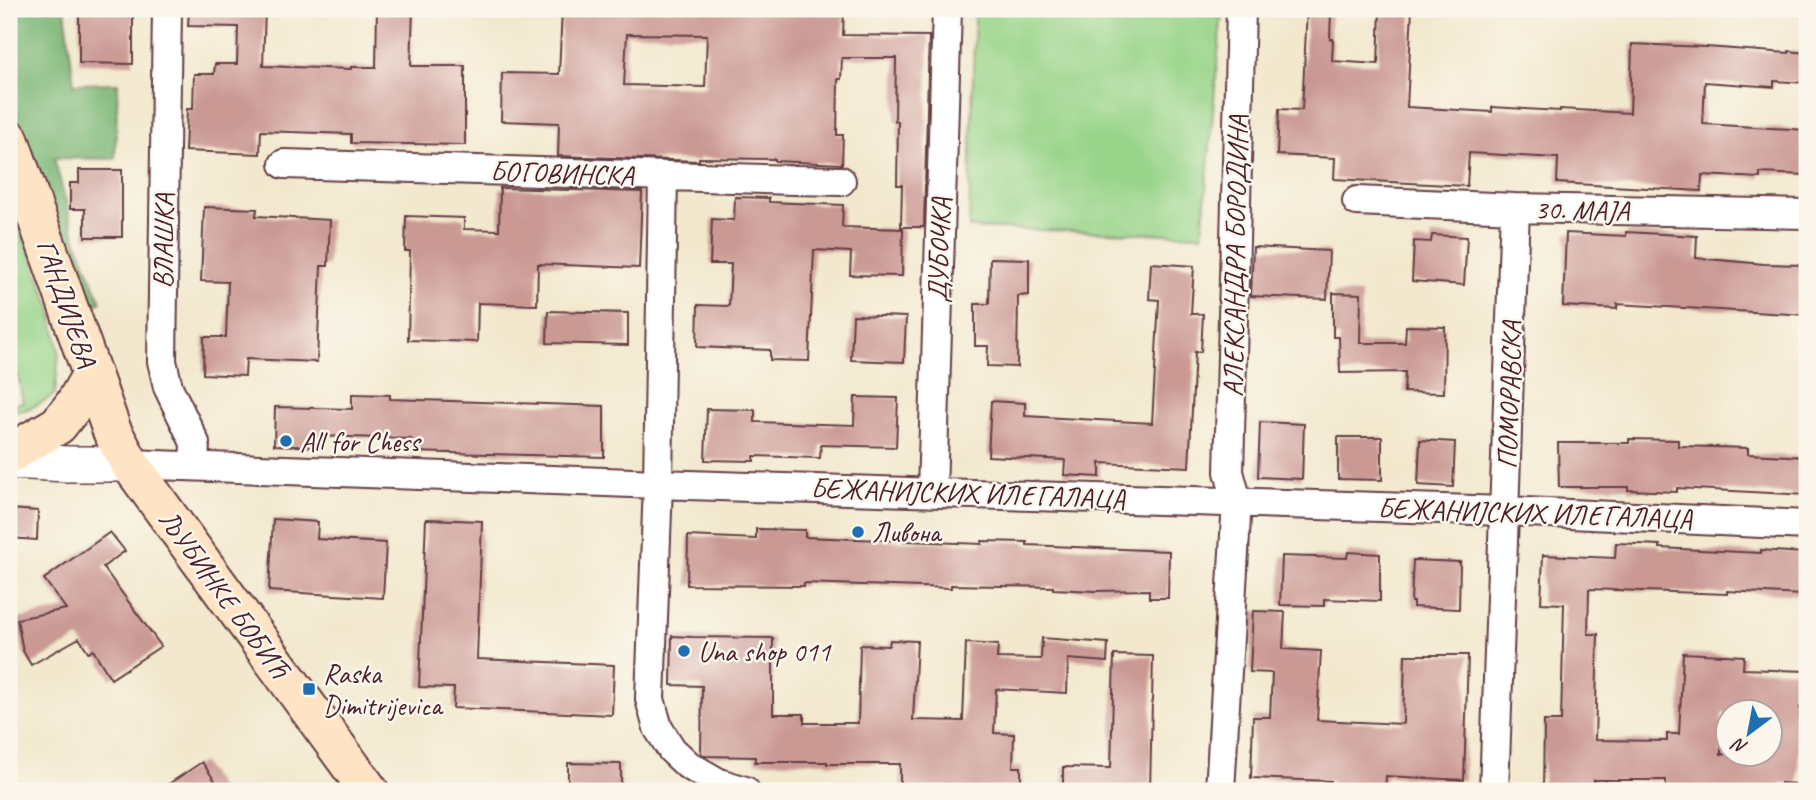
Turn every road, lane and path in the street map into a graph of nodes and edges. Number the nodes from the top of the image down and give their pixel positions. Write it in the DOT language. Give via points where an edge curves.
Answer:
graph roads {
  1 [pos="167,9"];
  2 [pos="947,9"];
  3 [pos="1241,9"];
  4 [pos="9,139"];
  5 [pos="284,164"];
  6 [pos="663,177"];
  7 [pos="841,181"];
  8 [pos="1357,201"];
  9 [pos="1515,208"];
  10 [pos="1807,214"];
  11 [pos="92,374"];
  12 [pos="9,454"];
  13 [pos="9,461"];
  14 [pos="130,464"];
  15 [pos="194,466"];
  16 [pos="658,484"];
  17 [pos="932,492"];
  18 [pos="1237,501"];
  19 [pos="1505,511"];
  20 [pos="1807,525"];
  21 [pos="369,791"];
  22 [pos="745,791"];
  23 [pos="1220,791"];
  24 [pos="1494,791"];
  1 -- 15 [label="street, ВЛАШКА" via="162,360 168,387 195,443"];
  2 -- 17 [label="street, ДУБОЧКА"];
  3 -- 18 [label="street, АЛЕКСАНДРА БОРОДИНА" via="1229,472"];
  4 -- 11 [label="main road, ГАНДИЈЕВА"];
  5 -- 6 [label="street, БОГОВИНСКА"];
  6 -- 7 [label="street, БОГОВИНСКА"];
  6 -- 16 [label="street"];
  8 -- 9 [label="street, 30. МАЈА"];
  9 -- 10 [label="street, 30. МАЈА"];
  9 -- 19 [label="street, ПОМОРАВСКА"];
  11 -- 12 [label="main road" via="58,425"];
  11 -- 14 [label="main road, ГАНДИЈЕВА" via="112,431"];
  13 -- 14 [label="street"];
  14 -- 15 [label="street, БЕЖАНИЈСКИХ ИЛЕГАЛАЦА"];
  14 -- 21 [label="main road, ЉУБИНКЕ БОБИЋ"];
  15 -- 16 [label="street, БЕЖАНИЈСКИХ ИЛЕГАЛАЦА"];
  16 -- 17 [label="street, БЕЖАНИЈСКИХ ИЛЕГАЛАЦА"];
  16 -- 22 [label="street" via="650,699 658,729 688,765 719,783"];
  17 -- 18 [label="street, БЕЖАНИЈСКИХ ИЛЕГАЛАЦА"];
  18 -- 19 [label="street, БЕЖАНИЈСКИХ ИЛЕГАЛАЦА"];
  18 -- 23 [label="street, АЛЕКСАНДРА БОРОДИНА"];
  19 -- 20 [label="street, БЕЖАНИЈСКИХ ИЛЕГАЛАЦА"];
  19 -- 24 [label="street, ПОМОРАВСКА"];
}
